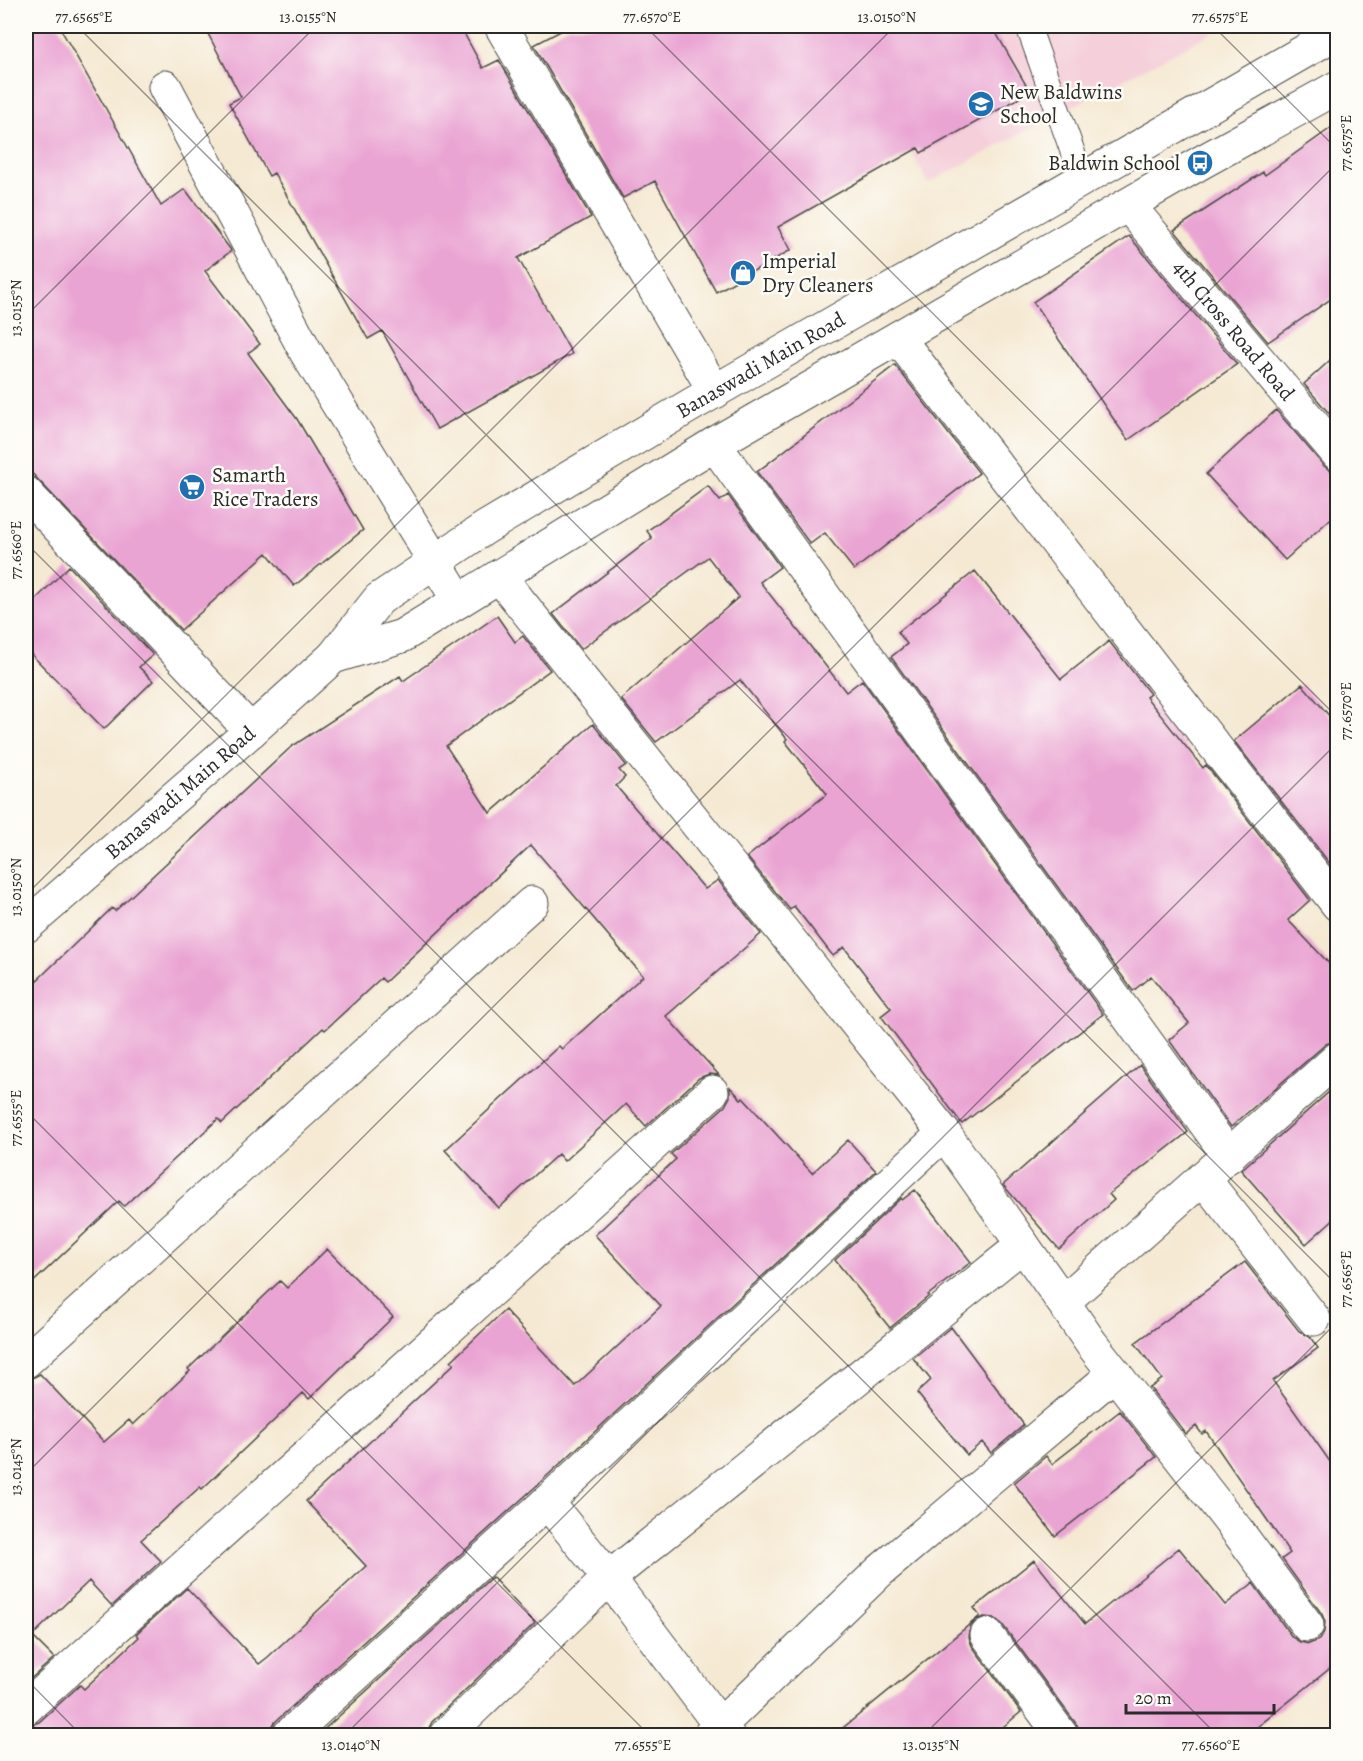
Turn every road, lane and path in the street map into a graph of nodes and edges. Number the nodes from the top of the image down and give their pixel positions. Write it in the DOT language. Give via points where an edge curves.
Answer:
graph roads {
  1 [pos="501,26"];
  2 [pos="1028,26"];
  3 [pos="1338,32"];
  4 [pos="165,87"];
  5 [pos="1338,87"];
  6 [pos="1083,181"];
  7 [pos="1128,205"];
  8 [pos="898,338"];
  9 [pos="715,392"];
  10 [pos="714,444"];
  11 [pos="1338,454"];
  12 [pos="26,493"];
  13 [pos="436,561"];
  14 [pos="499,576"];
  15 [pos="459,601"];
  16 [pos="333,657"];
  17 [pos="250,731"];
  18 [pos="532,903"];
  19 [pos="1338,905"];
  20 [pos="26,926"];
  21 [pos="1338,1058"];
  22 [pos="712,1092"];
  23 [pos="944,1133"];
  24 [pos="1229,1156"];
  25 [pos="1203,1178"];
  26 [pos="1023,1245"];
  27 [pos="1063,1302"];
  28 [pos="1314,1319"];
  29 [pos="26,1361"];
  30 [pos="1115,1373"];
  31 [pos="547,1502"];
  32 [pos="609,1578"];
  33 [pos="1307,1625"];
  34 [pos="987,1635"];
  35 [pos="26,1708"];
  36 [pos="719,1732"];
  37 [pos="288,1736"];
  38 [pos="446,1736"];
  39 [pos="1062,1736"];
  1 -- 9 [label="street"];
  2 -- 6 [label="lane"];
  3 -- 6 [label="street, Banaswadi Main Road"];
  4 -- 13 [label="street" via="306,352"];
  5 -- 7 [label="street, Banaswadi Main Road"];
  6 -- 9 [label="street, Banaswadi Main Road"];
  7 -- 8 [label="street, Banaswadi Main Road"];
  7 -- 11 [label="street, 4th Cross Road Road"];
  8 -- 10 [label="street, Banaswadi Main Road"];
  8 -- 19 [label="street"];
  9 -- 13 [label="street, Banaswadi Main Road"];
  10 -- 14 [label="street, Banaswadi Main Road"];
  10 -- 24 [label="street"];
  12 -- 17 [label="street"];
  13 -- 15 [label="street"];
  13 -- 16 [label="street, Banaswadi Main Road" via="379,600"];
  14 -- 15 [label="street, Banaswadi Main Road"];
  14 -- 23 [label="street"];
  15 -- 16 [label="street, Banaswadi Main Road" via="402,636"];
  16 -- 17 [label="street, Banaswadi Main Road"];
  17 -- 20 [label="street, Banaswadi Main Road"];
  18 -- 29 [label="street"];
  21 -- 24 [label="street"];
  22 -- 35 [label="street"];
  23 -- 26 [label="street"];
  23 -- 31 [label="street"];
  24 -- 25 [label="street"];
  25 -- 27 [label="street"];
  25 -- 28 [label="street"];
  26 -- 27 [label="street"];
  26 -- 32 [label="street"];
  27 -- 30 [label="street"];
  30 -- 33 [label="street"];
  30 -- 36 [label="street" via="880,1571"];
  31 -- 32 [label="street"];
  31 -- 37 [label="street"];
  32 -- 36 [label="street"];
  32 -- 38 [label="street"];
  34 -- 39 [label="street"];
}
